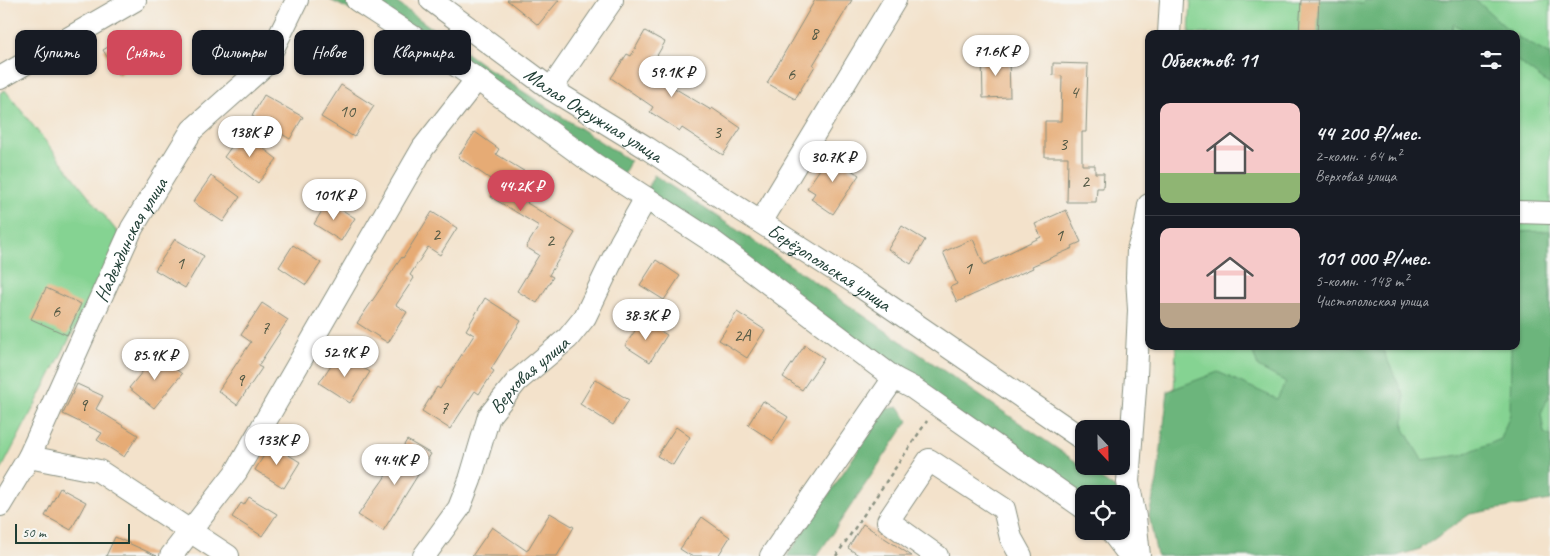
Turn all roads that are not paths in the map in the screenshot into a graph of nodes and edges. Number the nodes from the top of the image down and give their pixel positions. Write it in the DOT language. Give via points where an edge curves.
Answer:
graph roads {
  1 [pos="135,0"];
  2 [pos="297,0"];
  3 [pos="357,0"];
  4 [pos="431,0"];
  5 [pos="612,0"];
  6 [pos="895,0"];
  7 [pos="1171,0"];
  8 [pos="1168,30"];
  9 [pos="0,78"];
  10 [pos="477,79"];
  11 [pos="551,89"];
  12 [pos="646,198"];
  13 [pos="1520,212"];
  14 [pos="1550,213"];
  15 [pos="761,222"];
  16 [pos="1145,228"];
  17 [pos="894,378"];
  18 [pos="1075,434"];
  19 [pos="29,457"];
  20 [pos="1121,475"];
  21 [pos="1128,482"];
  22 [pos="1075,502"];
  23 [pos="0,505"];
  24 [pos="189,532"];
  25 [pos="1118,540"];
  26 [pos="171,556"];
  27 [pos="228,556"];
  28 [pos="424,556"];
  29 [pos="771,556"];
  30 [pos="938,556"];
  31 [pos="1021,556"];
  32 [pos="1130,556"];
  33 [pos="1139,556"];
  1 -- 9 [label="street"];
  2 -- 19 [label="street, Надеждинская улица" via="265,66 192,130 132,228"];
  3 -- 10 [label="street"];
  4 -- 11 [label="street, Малая Окружная улица"];
  5 -- 11 [label="street"];
  6 -- 15 [label="street, Берёзопольская улица"];
  7 -- 8 [label="street"];
  10 -- 12 [label="street"];
  10 -- 24 [label="street" via="423,148 236,472"];
  11 -- 15 [label="street, Малая Окружная улица"];
  12 -- 17 [label="street" via="715,243"];
  12 -- 28 [label="street, Верховая улица" via="585,317 568,338 517,381 488,416 459,508"];
  13 -- 14 [label="street"];
  15 -- 18 [label="street, Берёзопольская улица"];
  16 -- 21 [label="street" via="1138,250 1139,310"];
  17 -- 22 [label="street"];
  17 -- 29 [label="street"];
  19 -- 23 [label="street, Надеждинская улица"];
  19 -- 24 [label="street" via="99,471"];
  20 -- 21 [label="street"];
  21 -- 33 [label="street"];
  24 -- 26 [label="street"];
  24 -- 27 [label="street"];
  25 -- 32 [label="street"];
  30 -- 31 [label="street" via="888,522 929,460 1004,509"];
}
